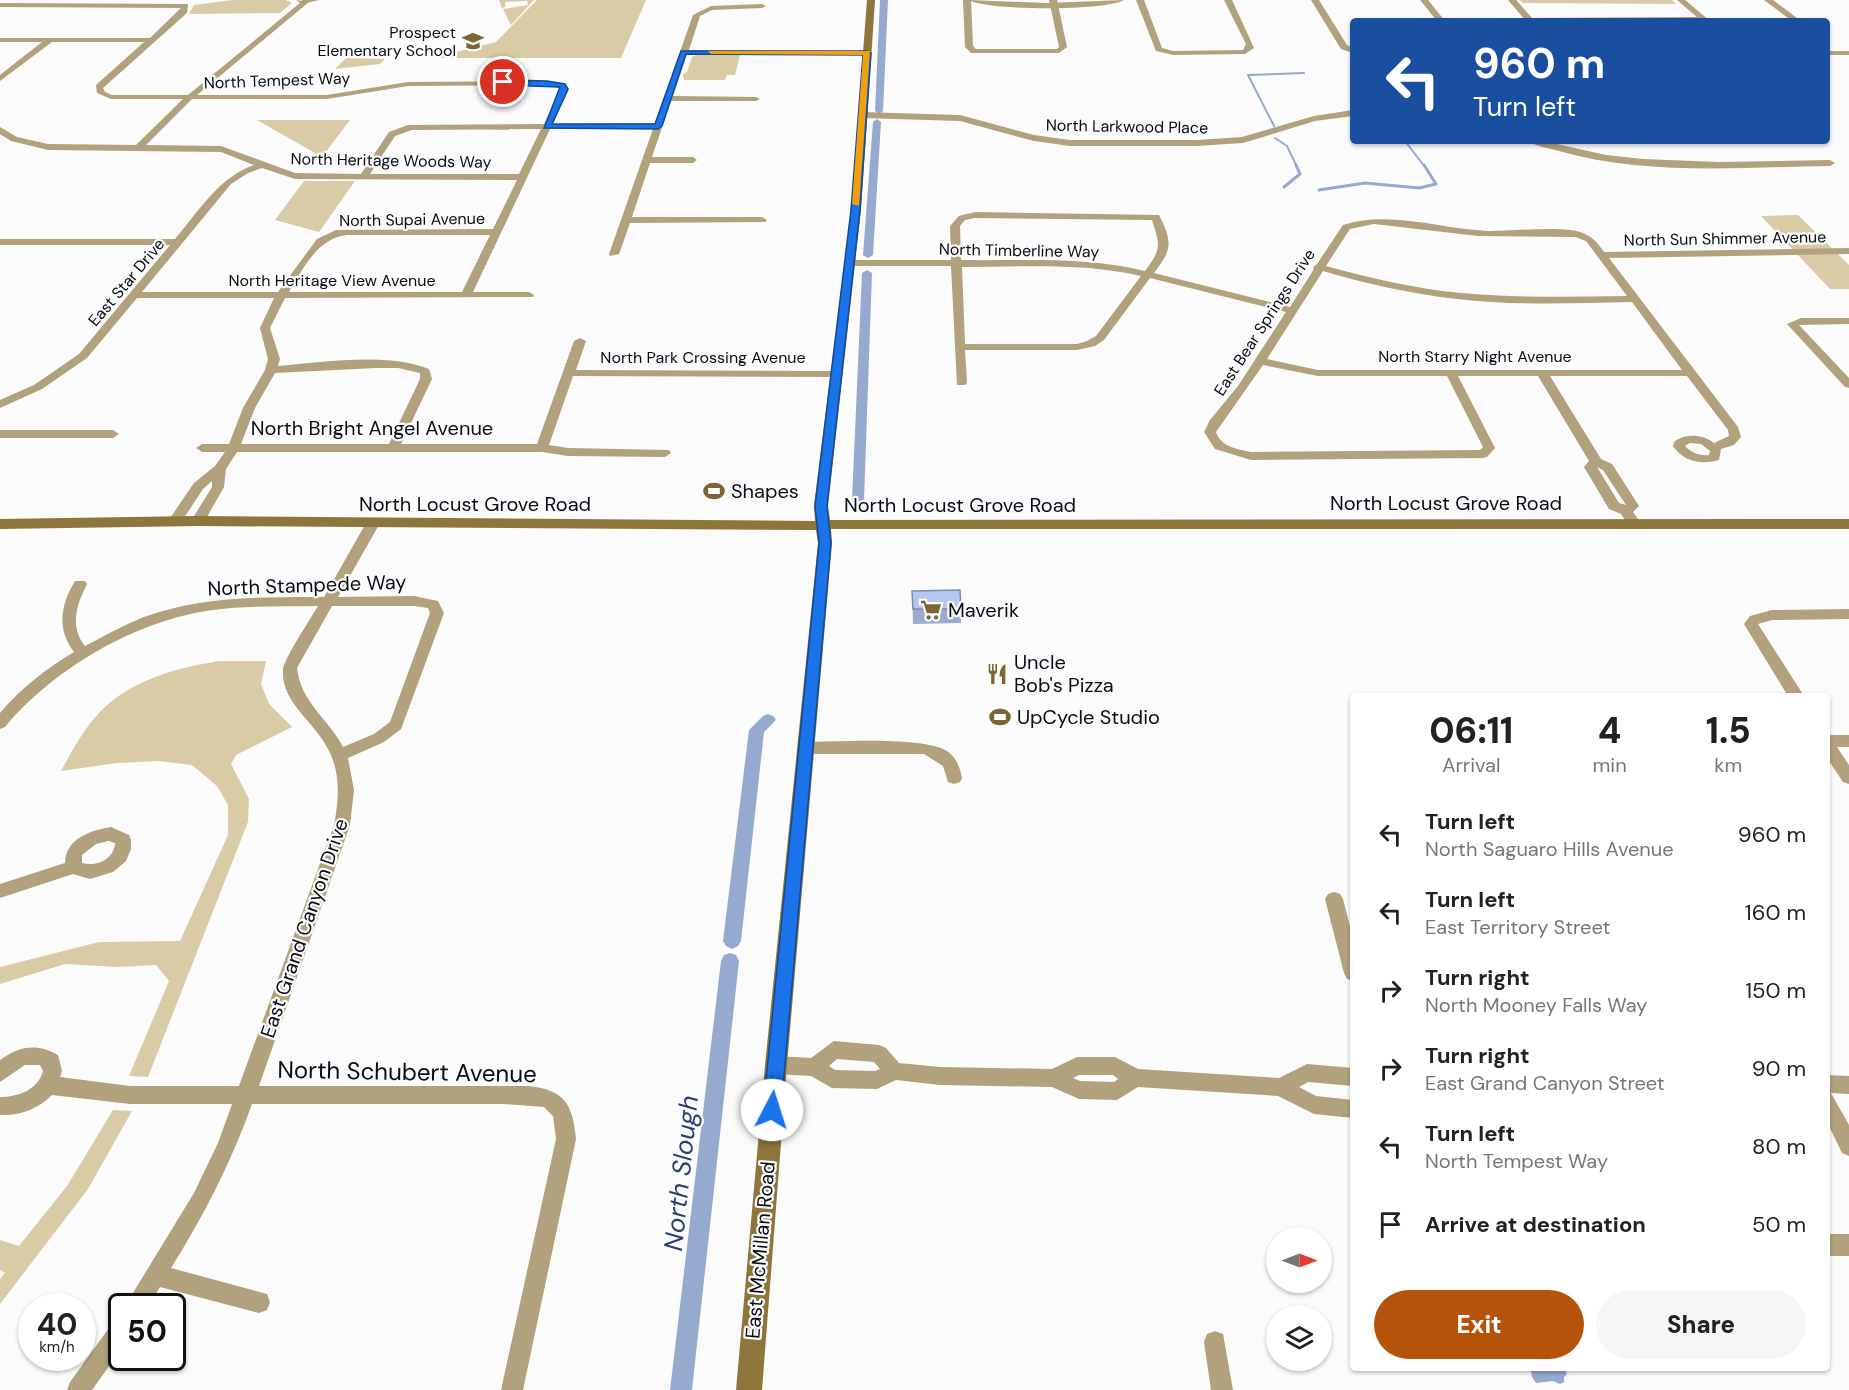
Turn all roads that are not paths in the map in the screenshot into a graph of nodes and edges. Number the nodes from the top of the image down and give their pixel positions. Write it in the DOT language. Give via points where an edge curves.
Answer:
graph roads {
  1 [pos="315,0"];
  2 [pos="872,0"];
  3 [pos="967,0"];
  4 [pos="973,0"];
  5 [pos="1011,0"];
  6 [pos="1066,0"];
  7 [pos="1120,0"];
  8 [pos="1140,0"];
  9 [pos="1228,0"];
  10 [pos="1314,0"];
  11 [pos="1424,0"];
  12 [pos="1512,0"];
  13 [pos="1681,0"];
  14 [pos="1768,0"];
  15 [pos="302,1"];
  16 [pos="1053,2"];
  17 [pos="0,5"];
  18 [pos="762,6"];
  19 [pos="1439,18"];
  20 [pos="1528,18"];
  21 [pos="1703,18"];
  22 [pos="1793,18"];
  23 [pos="0,40"];
  24 [pos="50,40"];
  25 [pos="150,40"];
  26 [pos="1830,46"];
  27 [pos="1350,50"];
  28 [pos="684,52"];
  29 [pos="867,53"];
  30 [pos="1830,53"];
  31 [pos="1840,53"];
  32 [pos="1849,53"];
  33 [pos="0,79"];
  34 [pos="188,98"];
  35 [pos="668,99"];
  36 [pos="756,99"];
  37 [pos="1350,113"];
  38 [pos="862,115"];
  39 [pos="547,126"];
  40 [pos="658,126"];
  41 [pos="0,130"];
  42 [pos="14,139"];
  43 [pos="0,144"];
  44 [pos="1544,144"];
  45 [pos="139,147"];
  46 [pos="646,160"];
  47 [pos="693,160"];
  48 [pos="1830,163"];
  49 [pos="262,165"];
  50 [pos="363,177"];
  51 [pos="522,177"];
  52 [pos="626,220"];
  53 [pos="762,220"];
  54 [pos="496,232"];
  55 [pos="0,242"];
  56 [pos="179,242"];
  57 [pos="1849,251"];
  58 [pos="614,254"];
  59 [pos="1602,255"];
  60 [pos="850,263"];
  61 [pos="956,264"];
  62 [pos="1318,267"];
  63 [pos="1147,275"];
  64 [pos="135,295"];
  65 [pos="282,295"];
  66 [pos="466,295"];
  67 [pos="529,295"];
  68 [pos="1635,299"];
  69 [pos="1292,310"];
  70 [pos="1849,321"];
  71 [pos="580,341"];
  72 [pos="960,346"];
  73 [pos="1260,361"];
  74 [pos="271,370"];
  75 [pos="1450,372"];
  76 [pos="569,373"];
  77 [pos="1542,373"];
  78 [pos="1690,373"];
  79 [pos="838,374"];
  80 [pos="961,383"];
  81 [pos="1849,385"];
  82 [pos="0,404"];
  83 [pos="0,434"];
  84 [pos="113,434"];
  85 [pos="234,447"];
  86 [pos="1714,447"];
  87 [pos="202,448"];
  88 [pos="393,448"];
  89 [pos="542,448"];
  90 [pos="665,453"];
  91 [pos="220,470"];
  92 [pos="1630,517"];
  93 [pos="175,521"];
  94 [pos="198,521"];
  95 [pos="373,523"];
  96 [pos="0,524"];
  97 [pos="1849,524"];
  98 [pos="823,525"];
  99 [pos="80,584"];
  100 [pos="327,602"];
  101 [pos="1849,614"];
  102 [pos="82,653"];
  103 [pos="1794,693"];
  104 [pos="0,723"];
  105 [pos="1849,741"];
  106 [pos="1830,743"];
  107 [pos="805,748"];
  108 [pos="1830,748"];
  109 [pos="340,755"];
  110 [pos="954,778"];
  111 [pos="1849,778"];
  112 [pos="74,867"];
  113 [pos="0,891"];
  114 [pos="1334,899"];
  115 [pos="1350,961"];
  116 [pos="776,1065"];
  117 [pos="814,1067"];
  118 [pos="894,1071"];
  119 [pos="0,1073"];
  120 [pos="1350,1077"];
  121 [pos="1830,1084"];
  122 [pos="47,1085"];
  123 [pos="1849,1085"];
  124 [pos="1280,1087"];
  125 [pos="246,1096"];
  126 [pos="0,1106"];
  127 [pos="1830,1107"];
  128 [pos="1350,1109"];
  129 [pos="1849,1146"];
  130 [pos="1830,1245"];
  131 [pos="1849,1245"];
  132 [pos="157,1275"];
  133 [pos="145,1293"];
  134 [pos="259,1302"];
  135 [pos="1215,1342"];
  136 [pos="108,1348"];
  137 [pos="78,1390"];
  138 [pos="512,1390"];
  139 [pos="749,1390"];
  140 [pos="1222,1390"];
  1 -- 15 [label="street"];
  2 -- 29 [label="main road, East McMillan Road"];
  3 -- 16 [label="street" via="969,47 974,51 1059,51 1063,47"];
  4 -- 16 [label="street" via="1002,5"];
  5 -- 16 [label="street"];
  6 -- 16 [label="street"];
  7 -- 16 [label="street"];
  8 -- 9 [label="street" via="1156,47 1162,51 1249,50 1250,44"];
  10 -- 27 [label="street" via="1344,47"];
  11 -- 19 [label="street"];
  12 -- 20 [label="street"];
  13 -- 21 [label="street"];
  14 -- 22 [label="street"];
  15 -- 34 [label="street"];
  17 -- 25 [label="street" via="185,6"];
  18 -- 28 [label="street" via="705,9 697,15"];
  23 -- 24 [label="street"];
  24 -- 25 [label="street"];
  24 -- 33 [label="street"];
  25 -- 34 [label="street, North Tempest Way" via="102,82 101,93 123,98"];
  26 -- 31 [label="street"];
  28 -- 29 [label="street"];
  28 -- 35 [label="street"];
  29 -- 38 [label="main road, East McMillan Road"];
  30 -- 31 [label="street"];
  31 -- 32 [label="street"];
  34 -- 39 [label="street, North Tempest Way" via="327,97 427,82 547,83 565,89"];
  34 -- 45 [label="street"];
  35 -- 36 [label="street"];
  35 -- 40 [label="street"];
  37 -- 38 [label="street, North Larkwood Place" via="1314,119 1243,140 1197,143 1070,143 1034,138 960,118"];
  38 -- 60 [label="main road, East McMillan Road"];
  39 -- 40 [label="street"];
  39 -- 50 [label="street" via="400,130 392,134"];
  39 -- 51 [label="street"];
  40 -- 46 [label="street"];
  41 -- 42 [label="street, North Heritage Woods Way"];
  42 -- 43 [label="street"];
  42 -- 45 [label="street, North Heritage Woods Way" via="48,147"];
  44 -- 48 [label="street" via="1586,156 1632,162"];
  45 -- 49 [label="street, North Heritage Woods Way" via="221,149"];
  46 -- 47 [label="street"];
  46 -- 52 [label="street"];
  49 -- 50 [label="street, North Heritage Woods Way" via="295,176"];
  49 -- 56 [label="street, East Star Drive" via="233,177"];
  50 -- 51 [label="street, North Heritage Woods Way"];
  51 -- 54 [label="street"];
  52 -- 53 [label="street"];
  52 -- 58 [label="street"];
  54 -- 65 [label="street, North Supai Avenue" via="347,232 328,236 318,243"];
  54 -- 66 [label="street"];
  55 -- 56 [label="street"];
  56 -- 64 [label="street, East Star Drive"];
  57 -- 59 [label="street, North Sun Shimmer Avenue"];
  59 -- 62 [label="street, East Bear Springs Drive" via="1582,235 1470,233 1375,221 1346,227"];
  59 -- 68 [label="street"];
  60 -- 61 [label="street, North Timberline Way"];
  60 -- 79 [label="main road, East McMillan Road"];
  61 -- 63 [label="street, North Timberline Way" via="1083,264"];
  61 -- 63 [label="street" via="955,226 962,218 975,215 1156,218 1165,246"];
  61 -- 72 [label="street"];
  62 -- 68 [label="street" via="1436,293 1499,299"];
  62 -- 69 [label="street, East Bear Springs Drive"];
  63 -- 69 [label="street, North Timberline Way"];
  63 -- 72 [label="street" via="1100,338 1091,344"];
  64 -- 65 [label="street, North Heritage View Avenue"];
  64 -- 82 [label="street, East Star Drive" via="74,364 38,387"];
  65 -- 66 [label="street, North Heritage View Avenue"];
  65 -- 74 [label="street" via="265,326 274,359"];
  66 -- 67 [label="street, North Heritage View Avenue"];
  68 -- 78 [label="street"];
  69 -- 73 [label="street, East Bear Springs Drive"];
  70 -- 81 [label="street" via="1792,324"];
  71 -- 76 [label="street"];
  72 -- 80 [label="street"];
  73 -- 75 [label="street, North Starry Night Avenue" via="1318,373"];
  73 -- 75 [label="street, East Bear Springs Drive" via="1210,432 1219,446 1251,456 1483,454 1488,445"];
  74 -- 85 [label="street" via="249,408"];
  74 -- 88 [label="street" via="408,365 422,368 426,379"];
  75 -- 77 [label="street, North Starry Night Avenue"];
  76 -- 79 [label="street, North Park Crossing Avenue"];
  76 -- 89 [label="street"];
  77 -- 78 [label="street, North Starry Night Avenue"];
  77 -- 92 [label="street" via="1596,462 1608,467 1633,506"];
  78 -- 86 [label="street" via="1734,430 1735,437 1730,442"];
  79 -- 98 [label="main road, East McMillan Road" via="821,506"];
  83 -- 84 [label="street"];
  85 -- 87 [label="street, North Bright Angel Avenue"];
  85 -- 88 [label="street, North Bright Angel Avenue"];
  85 -- 91 [label="street"];
  88 -- 89 [label="street, North Bright Angel Avenue"];
  89 -- 90 [label="street, North Bright Angel Avenue"];
  91 -- 93 [label="street" via="198,486"];
  91 -- 94 [label="street" via="218,487"];
  92 -- 97 [label="main road, North Locust Grove Road"];
  92 -- 98 [label="main road, North Locust Grove Road"];
  93 -- 94 [label="main road, North Locust Grove Road"];
  93 -- 96 [label="main road, North Locust Grove Road"];
  94 -- 95 [label="main road, North Locust Grove Road"];
  95 -- 98 [label="main road, North Locust Grove Road"];
  95 -- 100 [label="street, East Grand Canyon Drive"];
  98 -- 107 [label="main road, East McMillan Road" via="825,543"];
  99 -- 102 [label="street" via="68,612 73,642"];
  100 -- 102 [label="street, North Stampede Way" via="246,602 197,608 148,621"];
  100 -- 109 [label="street, East Grand Canyon Drive" via="290,668 291,683 296,697"];
  100 -- 109 [label="street, North Stampede Way" via="414,601 434,604 437,613 398,722 379,738"];
  101 -- 103 [label="street" via="1772,615 1755,619 1751,624"];
  102 -- 104 [label="street, North Stampede Way" via="46,677"];
  105 -- 106 [label="street"];
  107 -- 110 [label="street" via="924,748 950,761"];
  107 -- 116 [label="main road, East McMillan Road"];
  108 -- 111 [label="street"];
  109 -- 125 [label="street, East Grand Canyon Drive" via="348,785 342,825"];
  112 -- 113 [label="street"];
  114 -- 115 [label="street"];
  116 -- 117 [label="street"];
  116 -- 139 [label="main road, East McMillan Road"];
  117 -- 118 [label="street" via="832,1079 877,1080"];
  117 -- 118 [label="street" via="834,1050 879,1054"];
  118 -- 124 [label="street" via="1053,1078 1079,1090 1117,1091 1134,1078"];
  119 -- 122 [label="street" via="26,1056 45,1056 53,1068"];
  120 -- 124 [label="street" via="1307,1073"];
  121 -- 123 [label="street"];
  122 -- 125 [label="street, North Schubert Avenue" via="130,1095"];
  122 -- 126 [label="street" via="29,1101"];
  124 -- 128 [label="street" via="1314,1105"];
  125 -- 132 [label="street, East Grand Canyon Drive" via="227,1148"];
  125 -- 138 [label="street, North Schubert Avenue" via="543,1096 563,1111 566,1139"];
  127 -- 129 [label="street"];
  130 -- 131 [label="street"];
  132 -- 133 [label="street, East Grand Canyon Drive"];
  132 -- 134 [label="street"];
  135 -- 140 [label="street"];
  136 -- 137 [label="street"];
}
